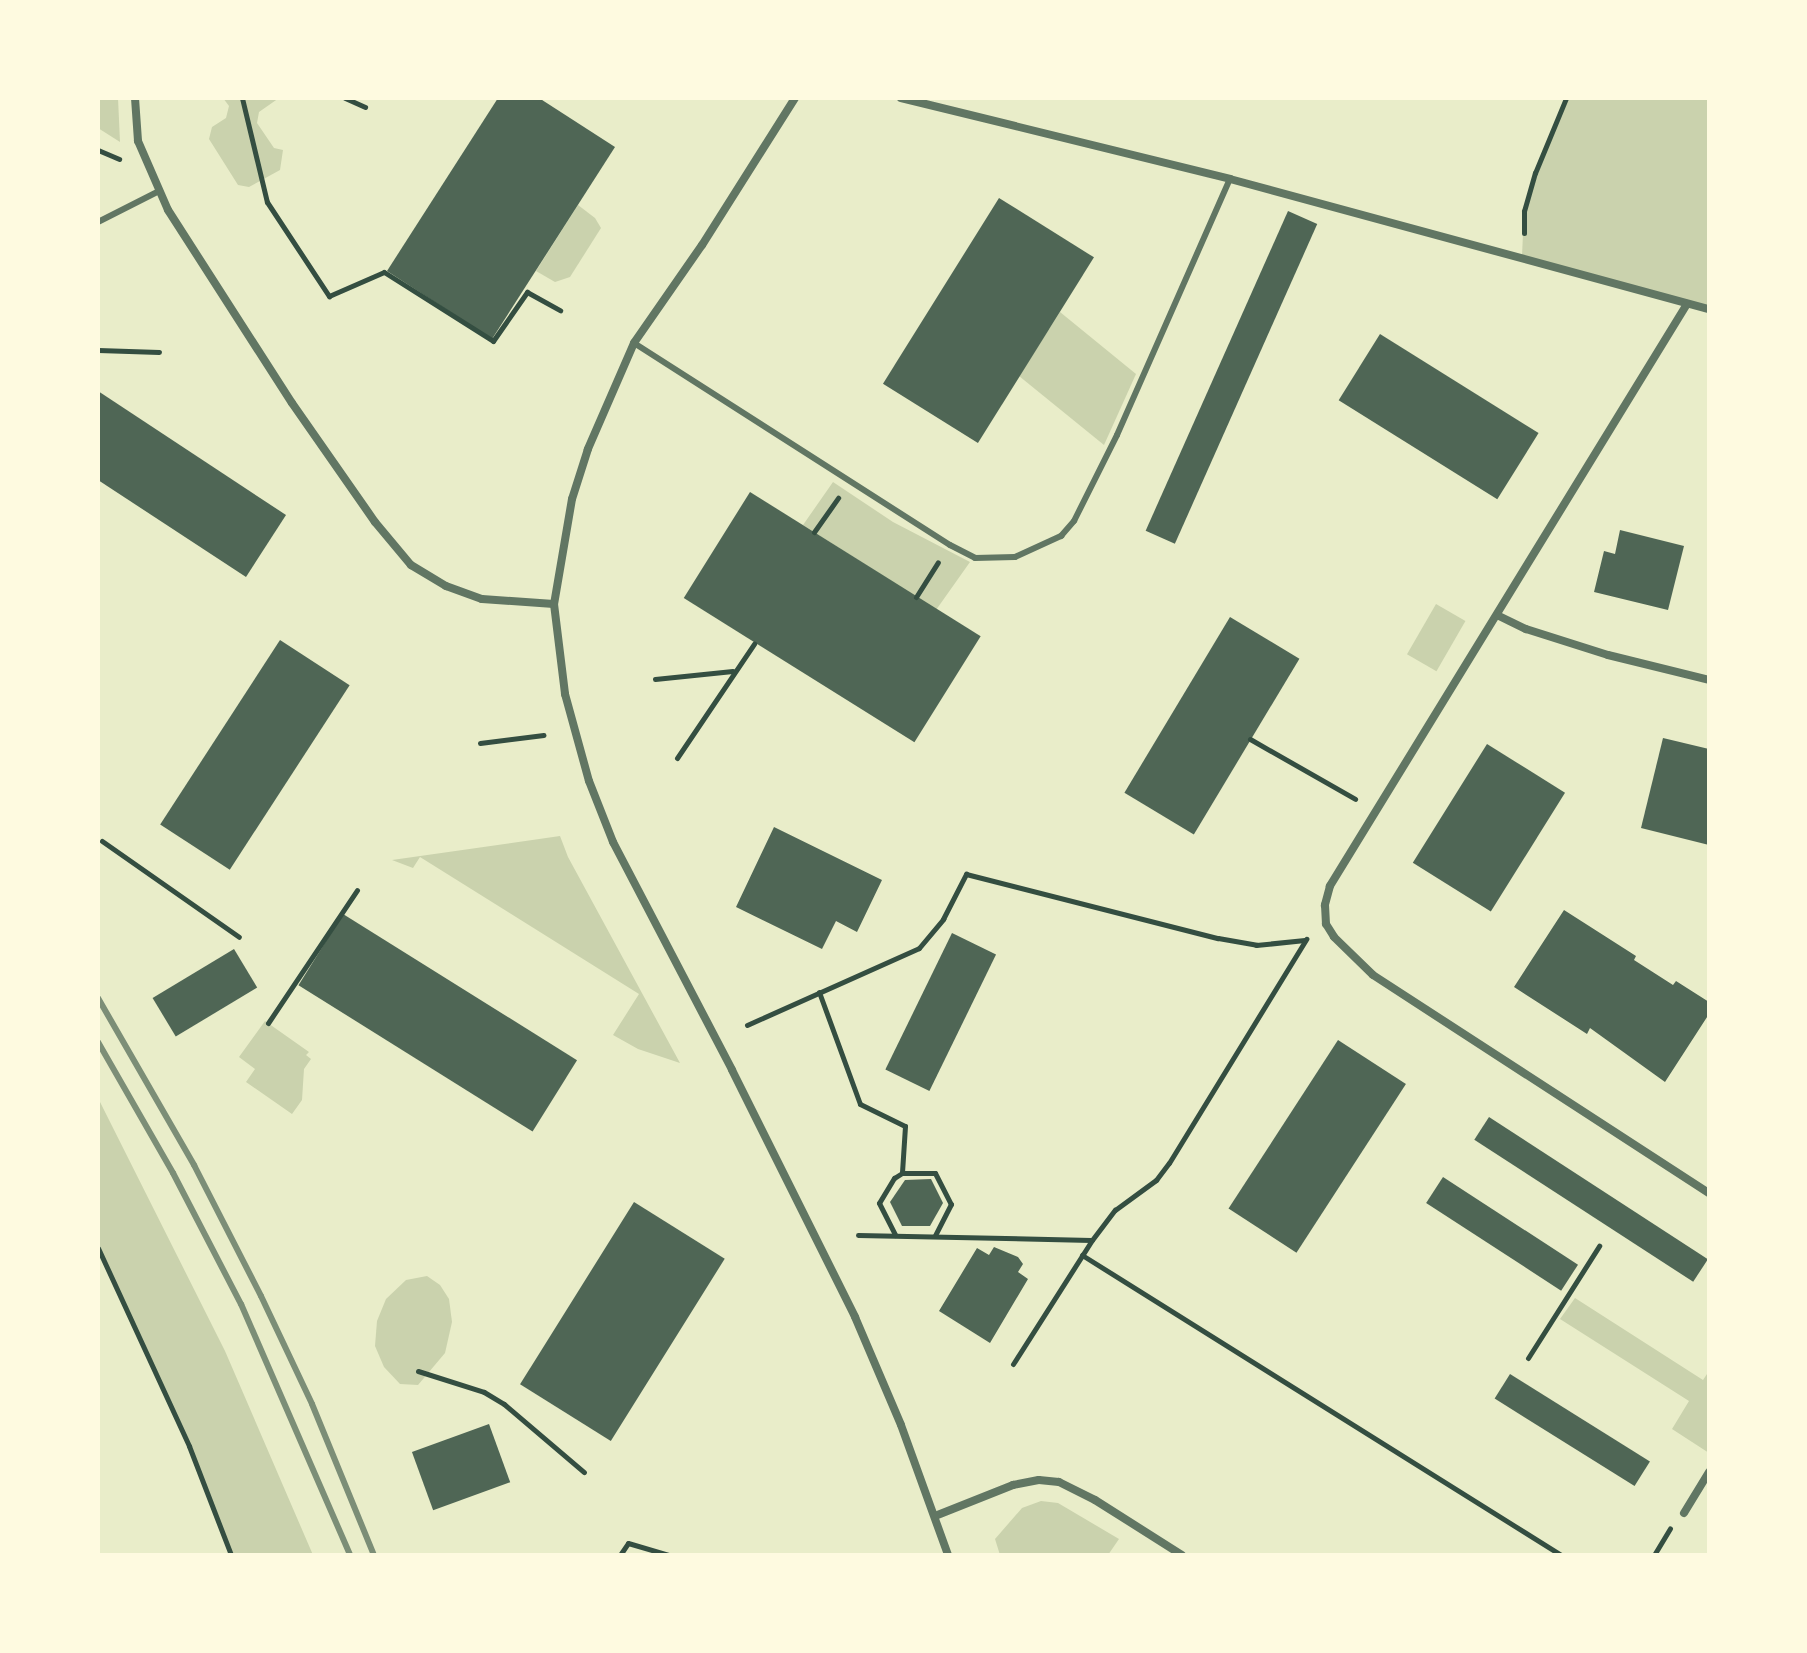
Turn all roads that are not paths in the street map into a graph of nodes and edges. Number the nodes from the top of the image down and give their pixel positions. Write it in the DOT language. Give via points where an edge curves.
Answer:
graph roads {
  1 [pos="135,98"];
  2 [pos="795,98"];
  3 [pos="901,98"];
  4 [pos="1230,179"];
  5 [pos="159,191"];
  6 [pos="98,222"];
  7 [pos="1687,304"];
  8 [pos="1709,309"];
  9 [pos="634,343"];
  10 [pos="554,604"];
  11 [pos="1499,616"];
  12 [pos="1709,680"];
  13 [pos="1709,1193"];
  14 [pos="1709,1472"];
  15 [pos="1684,1513"];
  16 [pos="935,1516"];
  17 [pos="948,1555"];
  18 [pos="1182,1555"];
  1 -- 5 [label="street" via="138,141"];
  2 -- 9 [label="street"];
  3 -- 4 [label="street"];
  4 -- 7 [label="street"];
  4 -- 9 [label="lane" via="1074,521 1061,536 1015,557 975,558 950,545"];
  5 -- 6 [label="lane"];
  5 -- 10 [label="street" via="292,403 411,565 482,599"];
  7 -- 8 [label="street"];
  7 -- 11 [label="street"];
  9 -- 10 [label="street" via="572,499"];
  10 -- 16 [label="street" via="565,694 589,781 613,842 855,1317"];
  11 -- 12 [label="street" via="1567,642"];
  11 -- 13 [label="street" via="1330,886 1326,924 1373,975"];
  14 -- 15 [label="street"];
  16 -- 17 [label="street"];
  16 -- 18 [label="street" via="1013,1485 1059,1482"];
}
